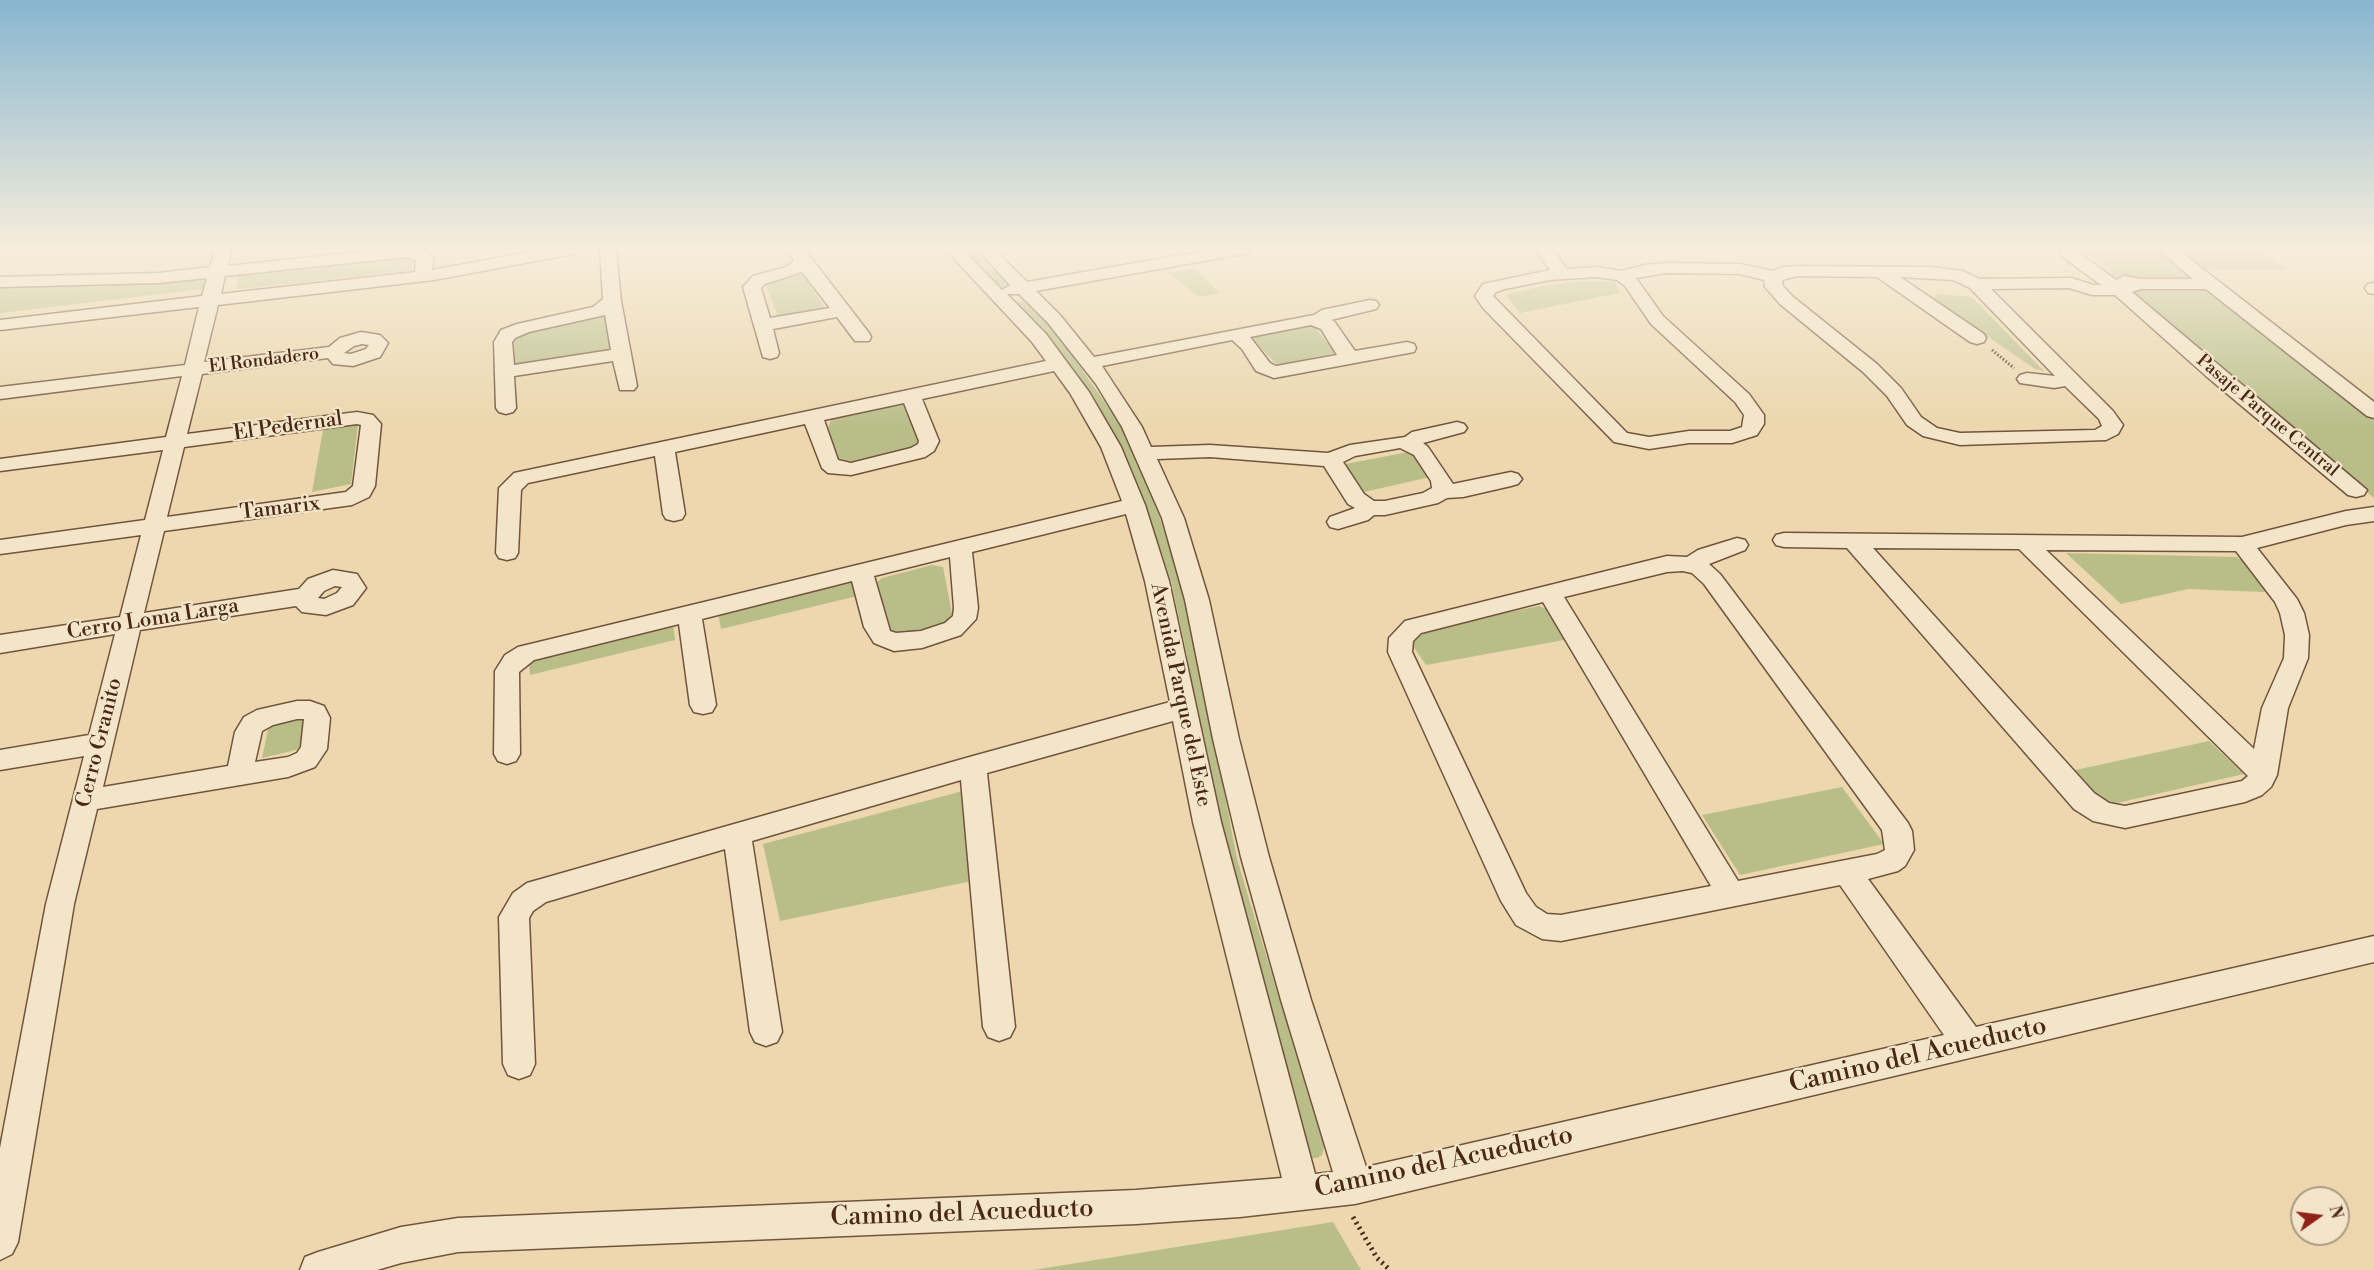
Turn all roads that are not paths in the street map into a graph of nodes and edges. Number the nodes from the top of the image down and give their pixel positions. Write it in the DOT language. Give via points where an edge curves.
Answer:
graph roads {
  1 [pos="141,308"];
  2 [pos="208,308"];
  3 [pos="603,308"];
  4 [pos="613,308"];
  5 [pos="758,308"];
  6 [pos="839,308"];
  7 [pos="1010,308"];
  8 [pos="1043,308"];
  9 [pos="1355,308"];
  10 [pos="1493,308"];
  11 [pos="1648,308"];
  12 [pos="1796,308"];
  13 [pos="1934,308"];
  14 [pos="1999,308"];
  15 [pos="2140,308"];
  16 [pos="2242,308"];
  17 [pos="841,311"];
  18 [pos="1319,320"];
  19 [pos="0,325"];
  20 [pos="762,325"];
  21 [pos="1235,334"];
  22 [pos="862,337"];
  23 [pos="1977,338"];
  24 [pos="1407,348"];
  25 [pos="334,352"];
  26 [pos="770,353"];
  27 [pos="622,354"];
  28 [pos="1346,357"];
  29 [pos="1090,363"];
  30 [pos="1060,364"];
  31 [pos="194,370"];
  32 [pos="504,372"];
  33 [pos="2027,379"];
  34 [pos="2068,380"];
  35 [pos="627,386"];
  36 [pos="0,393"];
  37 [pos="911,395"];
  38 [pos="506,408"];
  39 [pos="2374,412"];
  40 [pos="812,416"];
  41 [pos="1458,428"];
  42 [pos="176,442"];
  43 [pos="1408,444"];
  44 [pos="664,447"];
  45 [pos="368,452"];
  46 [pos="1145,453"];
  47 [pos="1331,460"];
  48 [pos="0,465"];
  49 [pos="1511,479"];
  50 [pos="2356,490"];
  51 [pos="1443,491"];
  52 [pos="1134,505"];
  53 [pos="1369,508"];
  54 [pos="674,514"];
  55 [pos="2374,514"];
  56 [pos="1338,522"];
  57 [pos="155,525"];
  58 [pos="1784,540"];
  59 [pos="1853,540"];
  60 [pos="2025,542"];
  61 [pos="1737,544"];
  62 [pos="2242,544"];
  63 [pos="0,547"];
  64 [pos="960,548"];
  65 [pos="507,554"];
  66 [pos="1691,564"];
  67 [pos="861,571"];
  68 [pos="1549,592"];
  69 [pos="306,596"];
  70 [pos="689,613"];
  71 [pos="130,624"];
  72 [pos="0,644"];
  73 [pos="703,705"];
  74 [pos="1182,709"];
  75 [pos="100,743"];
  76 [pos="507,754"];
  77 [pos="0,760"];
  78 [pos="973,766"];
  79 [pos="239,775"];
  80 [pos="2264,775"];
  81 [pos="86,800"];
  82 [pos="737,835"];
  83 [pos="1847,872"];
  84 [pos="1731,895"];
  85 [pos="2374,949"];
  86 [pos="999,1027"];
  87 [pos="766,1032"];
  88 [pos="1969,1044"];
  89 [pos="519,1064"];
  90 [pos="1348,1187"];
  91 [pos="1303,1193"];
  92 [pos="0,1242"];
  93 [pos="318,1270"];
  1 -- 19 [label="street"];
  2 -- 31 [label="street, Cerro Granito"];
  3 -- 32 [label="street" via="508,334 503,342"];
  4 -- 27 [label="street"];
  5 -- 20 [label="street"];
  6 -- 17 [label="street"];
  7 -- 30 [label="street, Avenida Parque del Este"];
  8 -- 29 [label="street, Avenida Parque del Este"];
  9 -- 18 [label="street"];
  10 -- 11 [label="street" via="1614,434 1649,443 1746,434 1753,427 1754,415 1742,398"];
  12 -- 34 [label="street" via="1870,368 1894,392 1914,421 1930,432 1960,439 2099,436 2111,430 2111,420"];
  13 -- 23 [label="street"];
  14 -- 34 [label="street"];
  15 -- 50 [label="street, Pasaje Parque Central"];
  16 -- 39 [label="street"];
  17 -- 20 [label="street"];
  17 -- 22 [label="street"];
  18 -- 21 [label="street"];
  18 -- 28 [label="street" via="1328,325 1347,352"];
  20 -- 26 [label="street"];
  21 -- 28 [label="street" via="1249,345 1263,367 1274,372"];
  21 -- 29 [label="street"];
  24 -- 28 [label="street"];
  25 -- 31 [label="street, El Rondadero"];
  27 -- 32 [label="street"];
  27 -- 35 [label="street"];
  29 -- 46 [label="street, Avenida Parque del Este"];
  30 -- 37 [label="street"];
  30 -- 52 [label="street, Avenida Parque del Este" via="1097,421"];
  31 -- 36 [label="street, El Rondadero"];
  31 -- 42 [label="street, Cerro Granito"];
  32 -- 38 [label="street"];
  33 -- 34 [label="street"];
  37 -- 40 [label="street"];
  37 -- 40 [label="street" via="929,441 927,447 912,455 851,469 835,468 829,463"];
  40 -- 44 [label="street"];
  41 -- 43 [label="street" via="1419,436"];
  42 -- 45 [label="street, El Pedernal" via="357,418 371,424"];
  42 -- 48 [label="street"];
  42 -- 57 [label="street, Cerro Granito"];
  43 -- 47 [label="street" via="1396,442 1356,450"];
  43 -- 51 [label="street" via="1421,452 1442,481"];
  44 -- 54 [label="street"];
  44 -- 65 [label="street" via="515,481 510,488"];
  45 -- 57 [label="street, Tamarix" via="363,489 352,498"];
  46 -- 47 [label="street" via="1210,451"];
  46 -- 90 [label="street, Avenida Parque del Este" via="1186,558 1255,857"];
  47 -- 53 [label="street" via="1356,499"];
  49 -- 51 [label="street"];
  51 -- 53 [label="street" via="1430,498"];
  52 -- 64 [label="street"];
  52 -- 74 [label="street, Avenida Parque del Este" via="1156,581"];
  53 -- 56 [label="street"];
  55 -- 62 [label="street"];
  57 -- 63 [label="street, Tamarix"];
  57 -- 71 [label="street, Cerro Granito"];
  58 -- 59 [label="street"];
  59 -- 60 [label="street"];
  59 -- 80 [label="street" via="2093,808 2114,816 2134,816 2245,790 2258,784"];
  60 -- 62 [label="street"];
  60 -- 80 [label="street"];
  61 -- 66 [label="street"];
  62 -- 80 [label="street" via="2285,599 2297,635 2296,658 2275,708"];
  64 -- 67 [label="street"];
  64 -- 67 [label="street" via="964,619 953,628 922,639 894,642 882,637"];
  66 -- 68 [label="street" via="1667,564"];
  66 -- 83 [label="street" via="1712,579 1898,831 1900,850 1895,858"];
  67 -- 70 [label="street"];
  68 -- 84 [label="street"];
  68 -- 84 [label="street" via="1413,627 1399,645 1520,909 1542,926 1561,928"];
  69 -- 71 [label="street, Cerro Loma Larga"];
  70 -- 73 [label="street"];
  70 -- 76 [label="street" via="534,651 514,661 506,675"];
  71 -- 72 [label="street, Cerro Loma Larga"];
  71 -- 75 [label="street, Cerro Granito"];
  74 -- 78 [label="street"];
  74 -- 91 [label="street, Avenida Parque del Este" via="1239,954"];
  75 -- 77 [label="street"];
  75 -- 81 [label="street, Cerro Granito"];
  78 -- 82 [label="street"];
  78 -- 86 [label="street"];
  79 -- 81 [label="street"];
  81 -- 92 [label="street, Cerro Granito" via="60,904"];
  82 -- 87 [label="street"];
  82 -- 89 [label="street" via="545,889 523,902 513,924"];
  83 -- 84 [label="street"];
  83 -- 88 [label="street"];
  85 -- 88 [label="street, Camino del Acueducto"];
  88 -- 90 [label="street, Camino del Acueducto"];
  90 -- 91 [label="street, Camino del Acueducto"];
  91 -- 93 [label="street, Camino del Acueducto" via="1136,1207 458,1235 401,1245"];
}
